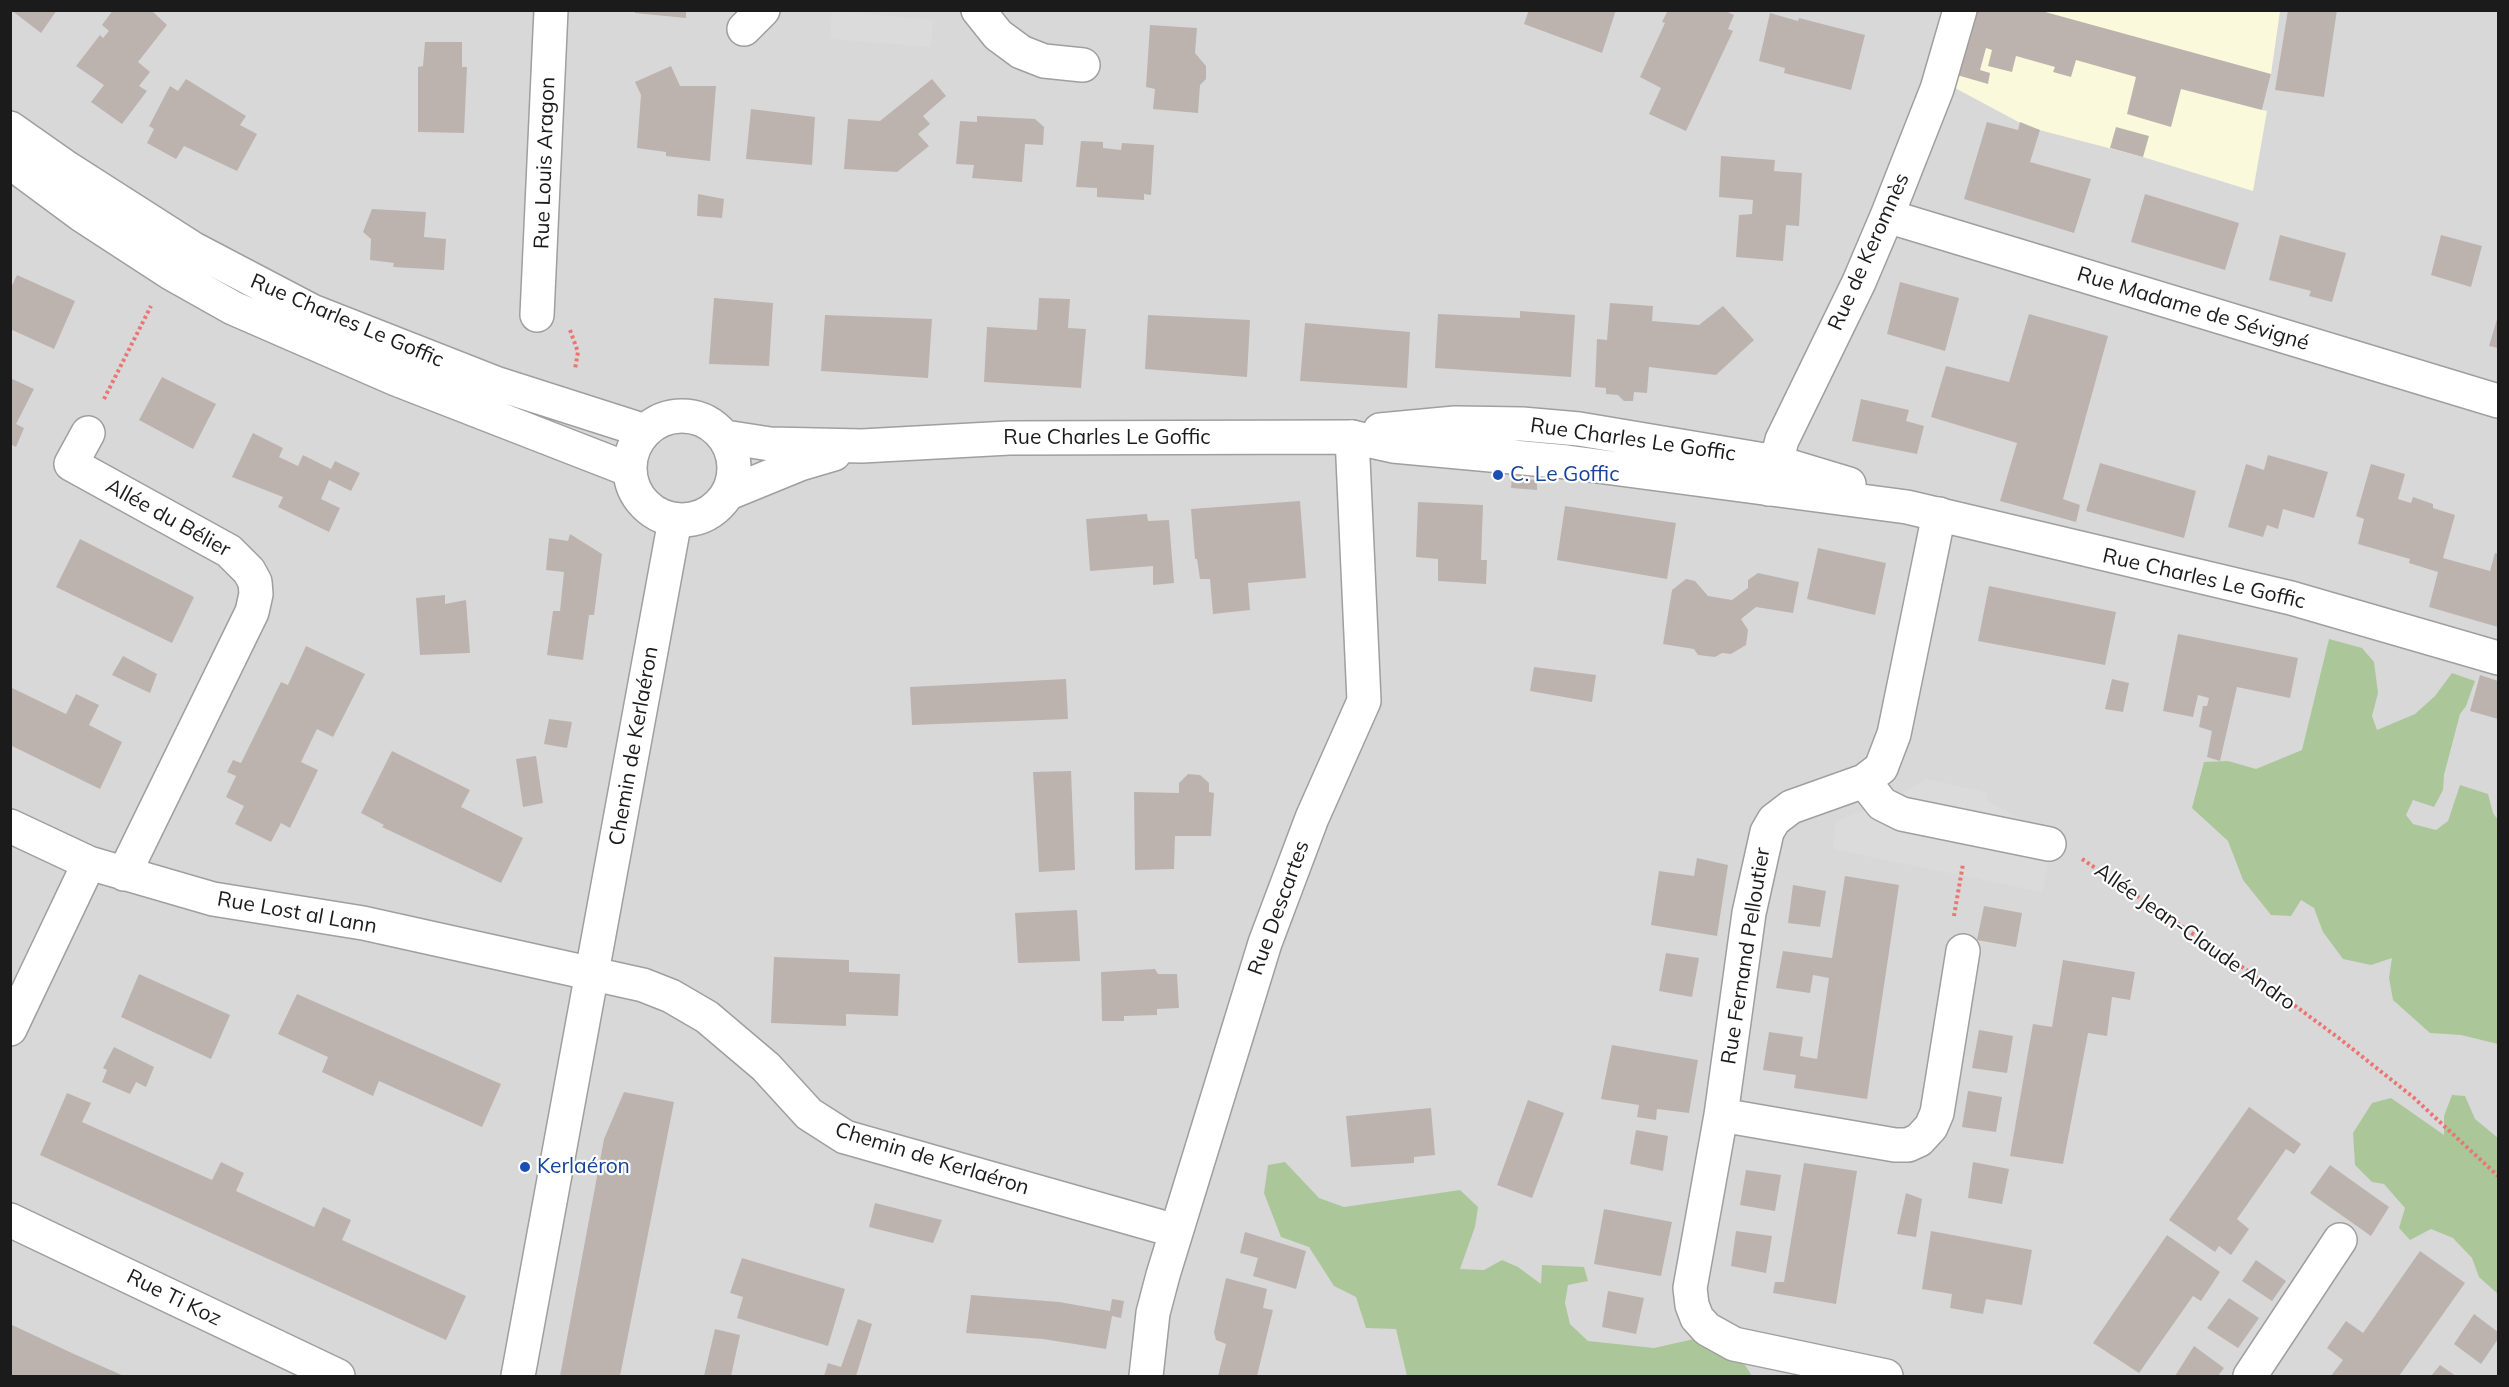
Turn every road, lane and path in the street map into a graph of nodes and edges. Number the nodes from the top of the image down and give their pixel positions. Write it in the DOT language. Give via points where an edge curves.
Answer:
graph roads {
  1 [pos="551,10"];
  2 [pos="978,10"];
  3 [pos="1960,10"];
  4 [pos="1083,65"];
  5 [pos="10,128"];
  6 [pos="10,162"];
  7 [pos="1887,216"];
  8 [pos="169,272"];
  9 [pos="538,302"];
  10 [pos="2499,401"];
  11 [pos="565,406"];
  12 [pos="645,431"];
  13 [pos="88,433"];
  14 [pos="725,437"];
  15 [pos="1352,437"];
  16 [pos="862,446"];
  17 [pos="630,470"];
  18 [pos="1773,475"];
  19 [pos="729,493"];
  20 [pos="1939,514"];
  21 [pos="675,520"];
  22 [pos="2499,658"];
  23 [pos="1864,781"];
  24 [pos="10,826"];
  25 [pos="1969,827"];
  26 [pos="2049,844"];
  27 [pos="89,862"];
  28 [pos="124,874"];
  29 [pos="1963,951"];
  30 [pos="592,972"];
  31 [pos="10,1029"];
  32 [pos="1720,1115"];
  33 [pos="2499,1176"];
  34 [pos="10,1220"];
  35 [pos="1176,1230"];
  36 [pos="2340,1240"];
  37 [pos="338,1377"];
  38 [pos="518,1377"];
  39 [pos="1146,1377"];
  40 [pos="1886,1377"];
  41 [pos="2250,1377"];
  1 -- 9 [label="street, Rue Louis Aragon"];
  2 -- 4 [label="street" via="998,35 1021,52 1044,61"];
  3 -- 7 [label="street, Rue de Keromnès" via="1937,88"];
  5 -- 11 [label="street, Rue Charles Le Goffic" via="153,224 261,286 372,335"];
  6 -- 8 [label="street, Rue Charles Le Goffic"];
  7 -- 10 [label="street, Rue Madame de Sévigné"];
  7 -- 18 [label="street, Rue de Keromnès" via="1782,440"];
  8 -- 13 [label="path"];
  8 -- 17 [label="street, Rue Charles Le Goffic" via="293,336"];
  9 -- 11 [label="path" via="561,315 578,352"];
  11 -- 12 [label="street, Rue Charles Le Goffic"];
  12 -- 14 [label="street" via="668,418 682,416 711,424"];
  12 -- 17 [label="street" via="635,444"];
  13 -- 28 [label="street, Allée du Bélier" via="71,464 229,551 249,571 256,594 252,612"];
  14 -- 16 [label="street, Rue Charles Le Goffic" via="770,444"];
  14 -- 19 [label="street" via="734,460"];
  15 -- 16 [label="street, Rue Charles Le Goffic" via="1009,438"];
  15 -- 18 [label="street, Rue Charles Le Goffic" via="1393,446 1567,462"];
  15 -- 35 [label="street, Rue Descartes" via="1364,701 1277,909"];
  16 -- 19 [label="street, Rue Charles Le Goffic" via="800,464"];
  17 -- 21 [label="street" via="639,498 650,509"];
  18 -- 20 [label="street, Rue Charles Le Goffic"];
  19 -- 21 [label="street" via="703,516"];
  20 -- 22 [label="street, Rue Charles Le Goffic" via="2291,598"];
  20 -- 23 [label="street, Rue Fernand Pelloutier" via="1894,734 1881,768"];
  21 -- 30 [label="street, Chemin de Kerlaéron"];
  23 -- 25 [label="street" via="1891,810"];
  23 -- 32 [label="street, Rue Fernand Pelloutier" via="1791,807 1774,820 1767,832 1749,913"];
  24 -- 27 [label="street, Rue Lost al Lann"];
  25 -- 26 [label="street"];
  25 -- 29 [label="path" via="1951,935"];
  26 -- 33 [label="path, Allée Jean-Claude Andro" via="2059,836 2069,852 2285,998 2382,1071"];
  27 -- 28 [label="street, Rue Lost al Lann"];
  27 -- 31 [label="street"];
  28 -- 30 [label="street, Rue Lost al Lann" via="213,899 363,924"];
  29 -- 32 [label="street" via="1936,1113 1931,1127 1919,1140 1895,1145"];
  30 -- 35 [label="street, Chemin de Kerlaéron" via="652,989 707,1017 766,1067 809,1114 845,1137"];
  30 -- 38 [label="street, Chemin de Kerlaéron"];
  32 -- 40 [label="street, Rue Fernand Pelloutier" via="1690,1288 1698,1318 1707,1329 1734,1344"];
  34 -- 37 [label="street, Rue Ti Koz"];
  35 -- 39 [label="street, Rue Descartes" via="1153,1313"];
  36 -- 41 [label="street"];
}
